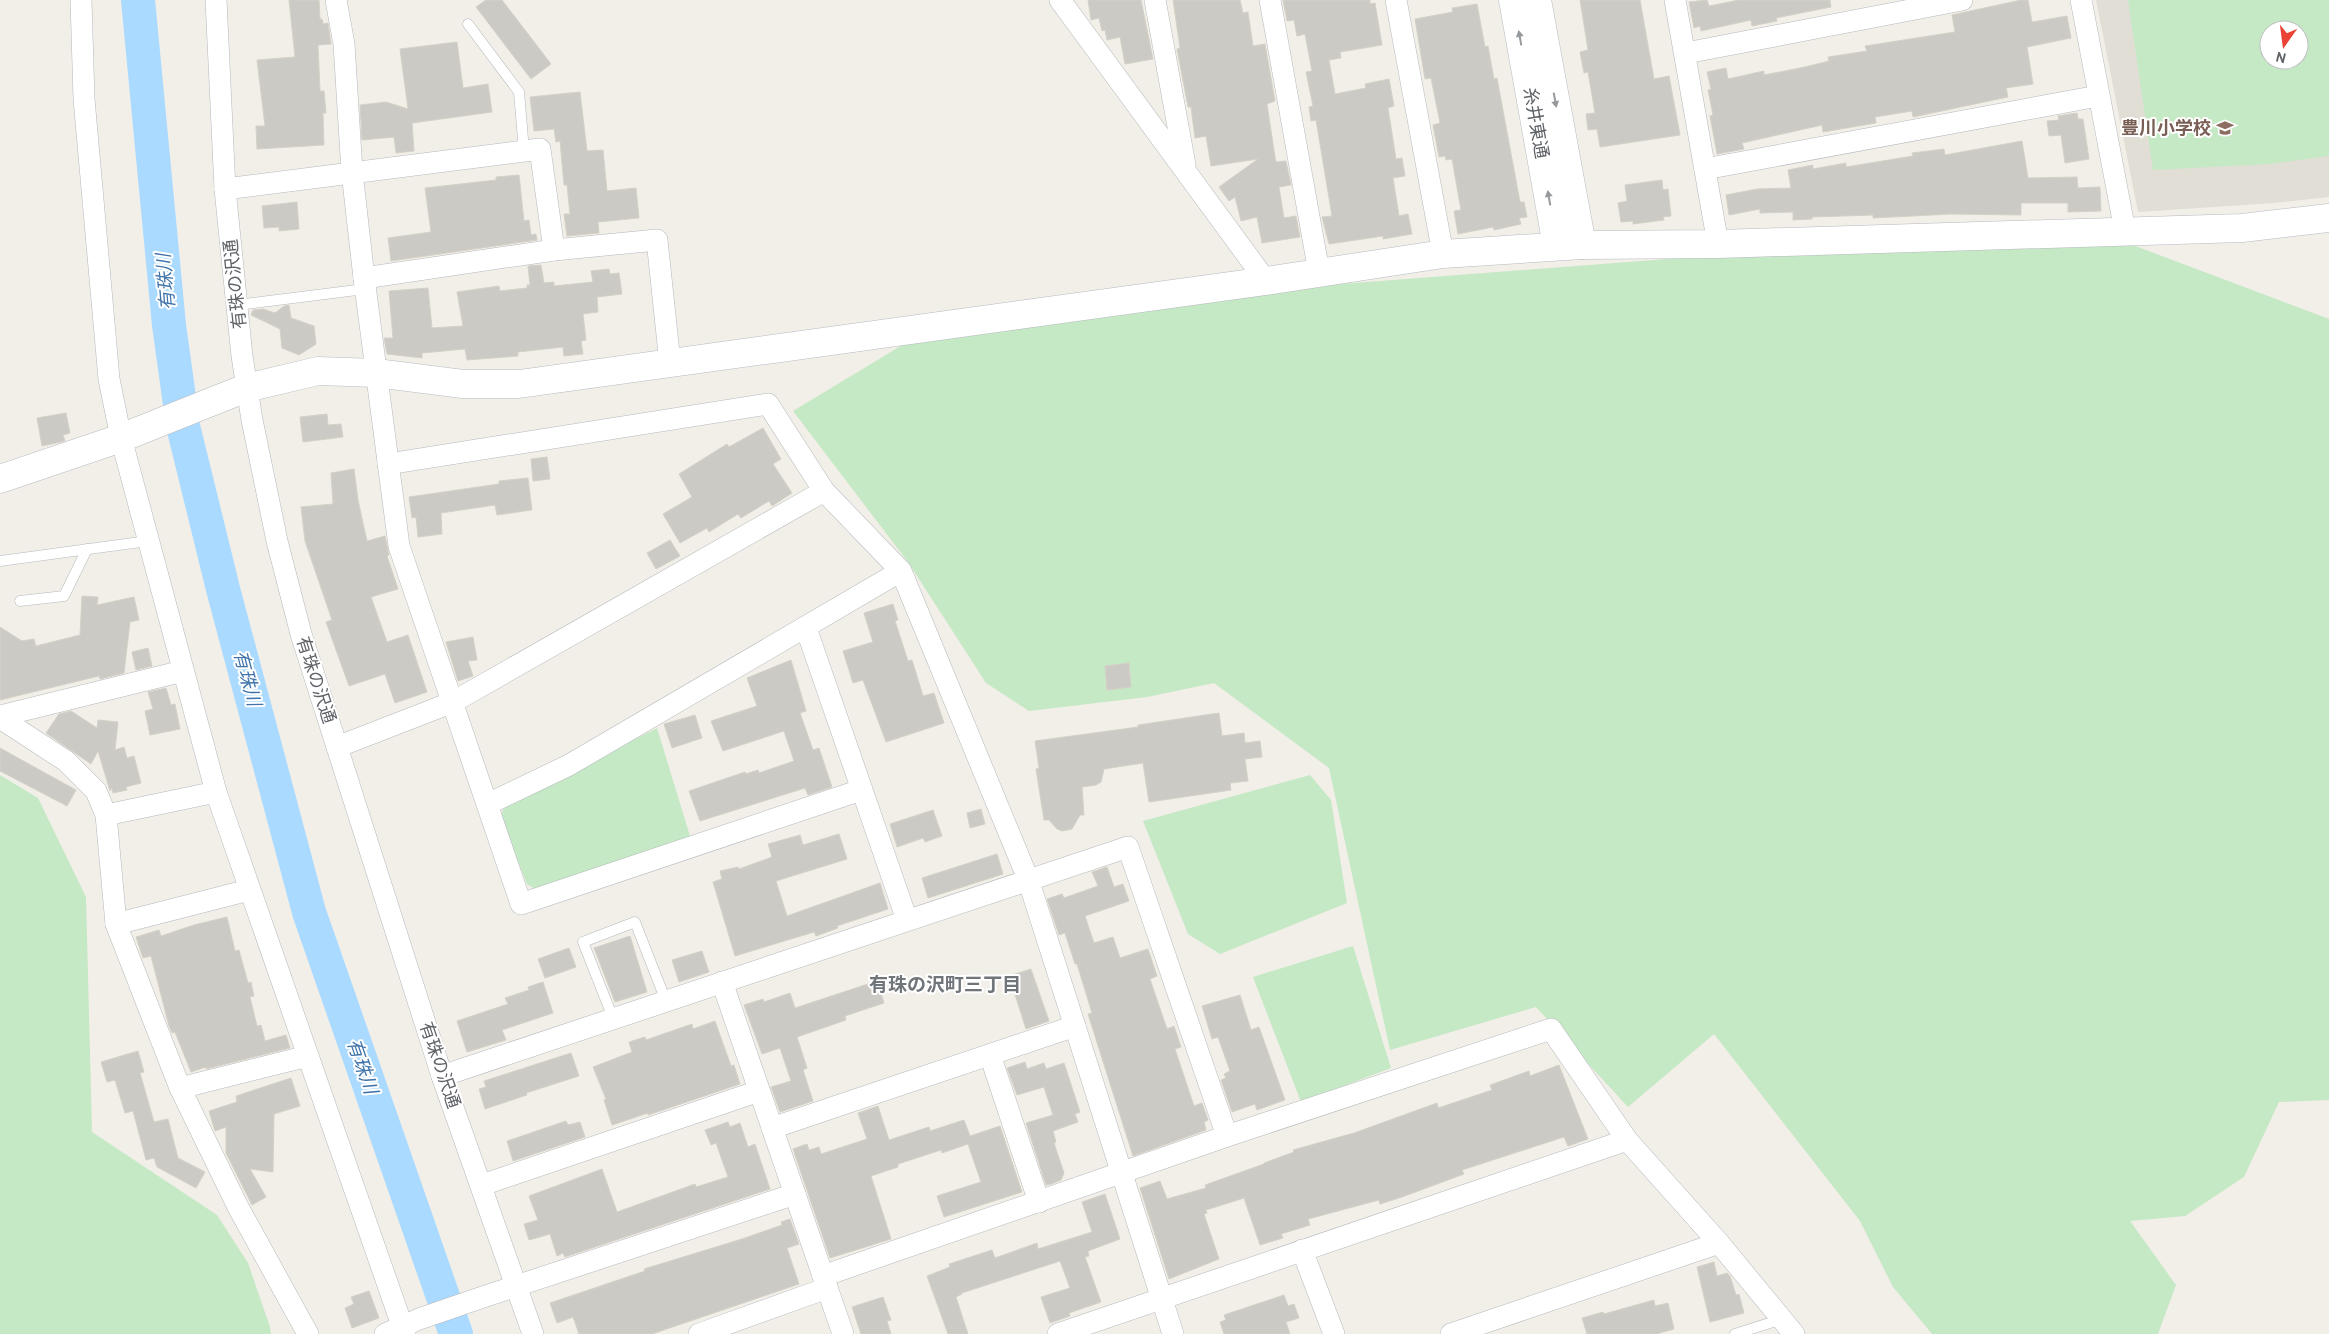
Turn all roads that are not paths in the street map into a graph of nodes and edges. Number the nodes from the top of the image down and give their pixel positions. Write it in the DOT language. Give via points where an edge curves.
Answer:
graph roads {
  1 [pos="81,0"];
  2 [pos="216,0"];
  3 [pos="336,0"];
  4 [pos="1060,0"];
  5 [pos="1155,0"];
  6 [pos="1270,0"];
  7 [pos="1396,0"];
  8 [pos="1513,0"];
  9 [pos="1537,0"];
  10 [pos="1675,0"];
  11 [pos="1962,0"];
  12 [pos="2081,0"];
  13 [pos="468,24"];
  14 [pos="1686,53"];
  15 [pos="2098,96"];
  16 [pos="524,151"];
  17 [pos="1705,169"];
  18 [pos="1186,170"];
  19 [pos="352,172"];
  20 [pos="226,190"];
  21 [pos="2329,218"];
  22 [pos="2125,231"];
  23 [pos="1718,244"];
  24 [pos="1569,245"];
  25 [pos="554,250"];
  26 [pos="1443,254"];
  27 [pos="1319,272"];
  28 [pos="1266,281"];
  29 [pos="364,284"];
  30 [pos="237,305"];
  31 [pos="670,363"];
  32 [pos="376,373"];
  33 [pos="246,388"];
  34 [pos="133,432"];
  35 [pos="388,464"];
  36 [pos="0,479"];
  37 [pos="824,491"];
  38 [pos="148,540"];
  39 [pos="87,549"];
  40 [pos="0,561"];
  41 [pos="901,571"];
  42 [pos="20,601"];
  43 [pos="806,628"];
  44 [pos="183,671"];
  45 [pos="453,702"];
  46 [pos="0,717"];
  47 [pos="337,747"];
  48 [pos="861,790"];
  49 [pos="216,792"];
  50 [pos="488,804"];
  51 [pos="106,814"];
  52 [pos="1028,879"];
  53 [pos="249,890"];
  54 [pos="907,920"];
  55 [pos="116,924"];
  56 [pos="722,982"];
  57 [pos="666,1001"];
  58 [pos="613,1018"];
  59 [pos="1076,1026"];
  60 [pos="990,1055"];
  61 [pos="308,1056"];
  62 [pos="442,1076"];
  63 [pos="180,1088"];
  64 [pos="759,1091"];
  65 [pos="772,1128"];
  66 [pos="1227,1136"];
  67 [pos="1627,1140"];
  68 [pos="1121,1174"];
  69 [pos="482,1185"];
  70 [pos="795,1194"];
  71 [pos="1039,1202"];
  72 [pos="1720,1243"];
  73 [pos="1302,1250"];
  74 [pos="825,1282"];
  75 [pos="517,1287"];
  76 [pos="1161,1298"];
  77 [pos="1788,1327"];
  78 [pos="403,1329"];
  79 [pos="308,1334"];
  80 [pos="533,1334"];
  81 [pos="699,1334"];
  82 [pos="843,1334"];
  83 [pos="1058,1334"];
  84 [pos="1173,1334"];
  85 [pos="1334,1334"];
  86 [pos="1451,1334"];
  87 [pos="1734,1334"];
  1 -- 34 [label="street" via="84,99 109,378"];
  2 -- 20 [label="street, 有珠の沢通"];
  3 -- 19 [label="street" via="344,44"];
  4 -- 18 [label="street"];
  5 -- 18 [label="street"];
  6 -- 27 [label="street"];
  7 -- 26 [label="street"];
  24 -- 8 [label="street, 糸井東通, one-way"];
  9 -- 24 [label="street, 糸井東通, one-way"];
  10 -- 14 [label="street"];
  11 -- 14 [label="street"];
  12 -- 15 [label="street"];
  13 -- 16 [label="lane" via="519,92"];
  14 -- 17 [label="street"];
  15 -- 17 [label="street"];
  15 -- 22 [label="street"];
  16 -- 19 [label="street"];
  16 -- 25 [label="street" via="540,149"];
  17 -- 23 [label="street"];
  18 -- 28 [label="street"];
  19 -- 20 [label="street"];
  19 -- 29 [label="street"];
  20 -- 30 [label="street, 有珠の沢通"];
  21 -- 22 [label="street" via="2242,228"];
  22 -- 23 [label="street"];
  23 -- 24 [label="street"];
  24 -- 26 [label="street"];
  25 -- 29 [label="street"];
  25 -- 31 [label="street" via="657,240"];
  26 -- 27 [label="street"];
  27 -- 28 [label="street"];
  28 -- 31 [label="street"];
  29 -- 30 [label="lane"];
  29 -- 32 [label="street"];
  30 -- 33 [label="street, 有珠の沢通"];
  31 -- 32 [label="street" via="519,384 462,384"];
  32 -- 33 [label="street" via="318,372"];
  32 -- 35 [label="street"];
  33 -- 34 [label="street"];
  33 -- 47 [label="street, 有珠の沢通" via="282,560 301,634"];
  34 -- 36 [label="street"];
  34 -- 38 [label="street"];
  35 -- 37 [label="street" via="768,404"];
  35 -- 45 [label="street" via="399,546"];
  37 -- 41 [label="street"];
  37 -- 45 [label="street"];
  38 -- 39 [label="lane"];
  38 -- 44 [label="street"];
  39 -- 40 [label="lane"];
  39 -- 42 [label="lane" via="64,596"];
  41 -- 43 [label="street"];
  41 -- 52 [label="street"];
  43 -- 48 [label="street"];
  43 -- 50 [label="street" via="569,765"];
  44 -- 46 [label="street"];
  44 -- 49 [label="street"];
  45 -- 47 [label="street"];
  45 -- 50 [label="street"];
  46 -- 51 [label="street" via="66,761 96,791"];
  47 -- 62 [label="street, 有珠の沢通"];
  48 -- 50 [label="street" via="521,904"];
  48 -- 54 [label="street"];
  49 -- 51 [label="street"];
  49 -- 53 [label="street"];
  51 -- 55 [label="street"];
  52 -- 54 [label="street"];
  52 -- 59 [label="street"];
  52 -- 66 [label="street" via="1128,847"];
  53 -- 55 [label="street"];
  53 -- 61 [label="street"];
  54 -- 56 [label="street"];
  55 -- 63 [label="street"];
  56 -- 57 [label="street"];
  56 -- 64 [label="street"];
  57 -- 58 [label="street"];
  57 -- 58 [label="lane" via="635,922 583,942"];
  58 -- 62 [label="street"];
  59 -- 60 [label="street"];
  59 -- 68 [label="street"];
  60 -- 65 [label="street"];
  60 -- 71 [label="street"];
  61 -- 63 [label="street"];
  61 -- 78 [label="street"];
  62 -- 69 [label="street, 有珠の沢通"];
  63 -- 79 [label="street" via="238,1206"];
  64 -- 65 [label="street"];
  64 -- 69 [label="street"];
  65 -- 70 [label="street"];
  66 -- 67 [label="street" via="1551,1029"];
  66 -- 68 [label="street"];
  67 -- 72 [label="street"];
  67 -- 73 [label="street"];
  68 -- 71 [label="street"];
  68 -- 76 [label="street"];
  69 -- 75 [label="street, 有珠の沢通"];
  70 -- 74 [label="street"];
  70 -- 75 [label="street"];
  71 -- 74 [label="street"];
  72 -- 77 [label="street"];
  72 -- 86 [label="street"];
  73 -- 76 [label="street"];
  73 -- 85 [label="street"];
  74 -- 81 [label="street"];
  74 -- 82 [label="street"];
  75 -- 78 [label="street"];
  75 -- 80 [label="street, 有珠の沢通"];
  76 -- 83 [label="street"];
  76 -- 84 [label="street"];
  77 -- 87 [label="lane"];
}
